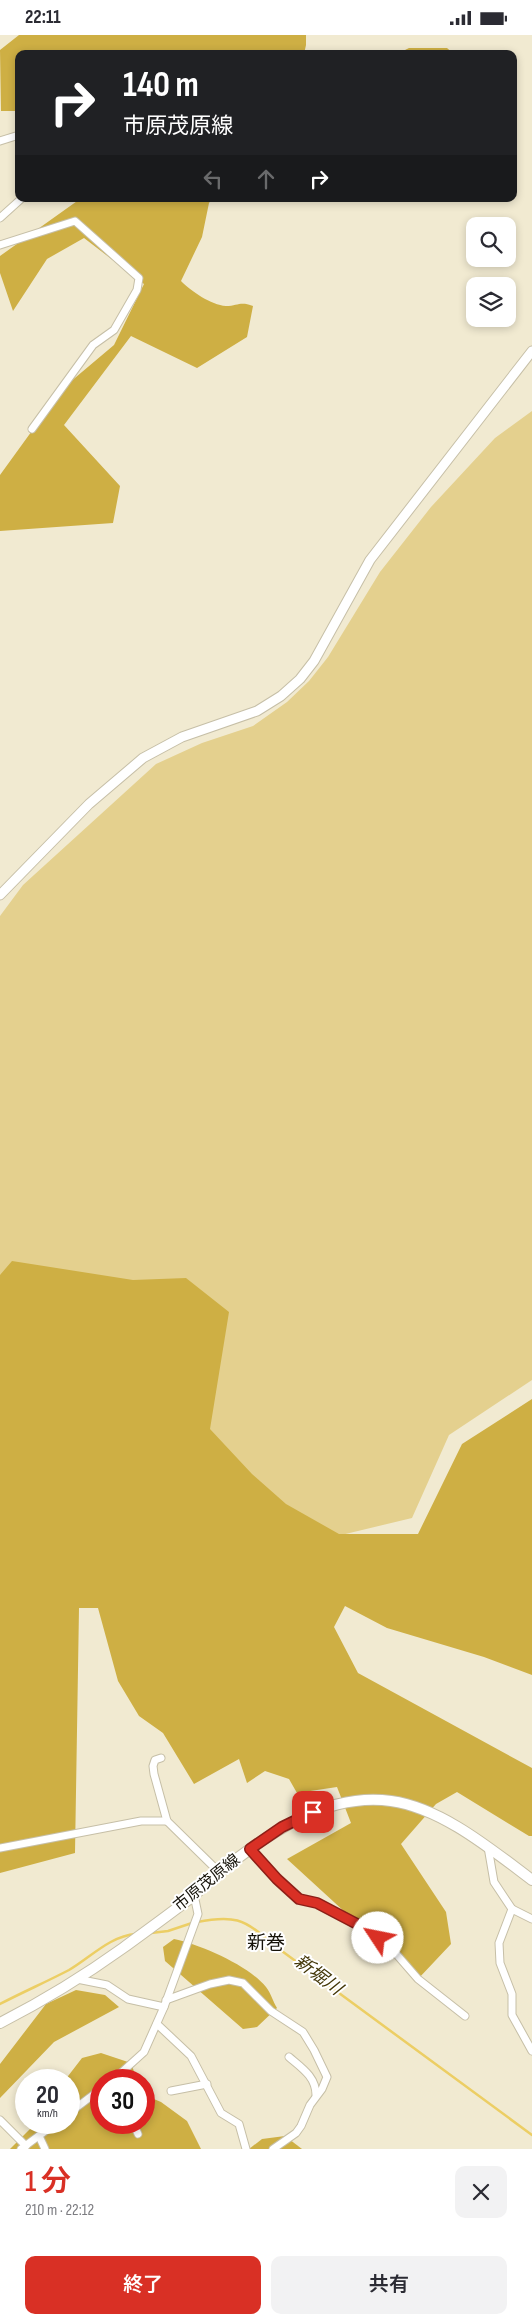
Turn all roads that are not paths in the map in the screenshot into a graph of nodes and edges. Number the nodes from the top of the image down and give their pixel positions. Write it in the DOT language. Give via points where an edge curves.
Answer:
graph roads {
  1 [pos="15,136"];
  2 [pos="0,141"];
  3 [pos="18,202"];
  4 [pos="0,218"];
  5 [pos="0,245"];
  6 [pos="532,351"];
  7 [pos="32,429"];
  8 [pos="0,895"];
  9 [pos="161,1758"];
  10 [pos="167,1821"];
  11 [pos="488,1847"];
  12 [pos="0,1848"];
  13 [pos="250,1849"];
  14 [pos="219,1872"];
  15 [pos="532,1880"];
  16 [pos="194,1895"];
  17 [pos="512,1909"];
  18 [pos="532,1919"];
  19 [pos="77,1979"];
  20 [pos="165,2004"];
  21 [pos="465,2016"];
  22 [pos="0,2023"];
  23 [pos="158,2023"];
  24 [pos="532,2051"];
  25 [pos="289,2057"];
  26 [pos="125,2069"];
  27 [pos="207,2084"];
  28 [pos="171,2091"];
  29 [pos="316,2095"];
  30 [pos="0,2120"];
  31 [pos="42,2134"];
  32 [pos="39,2136"];
  33 [pos="23,2147"];
  34 [pos="44,2149"];
  35 [pos="246,2149"];
  36 [pos="273,2149"];
  1 -- 2 [label="street"];
  3 -- 4 [label="street"];
  5 -- 7 [label="street" via="75,221 139,278 137,290 114,330 93,345"];
  6 -- 8 [label="street" via="370,560 314,661 300,679 258,711 182,737 143,758 90,804"];
  9 -- 10 [label="street" via="153,1766"];
  10 -- 12 [label="street" via="141,1821"];
  10 -- 14 [label="street"];
  11 -- 13 [label="main road, 市原茂原線" via="424,1809 391,1800 369,1800 353,1801 298,1818"];
  11 -- 15 [label="main road, 市原茂原線"];
  11 -- 17 [label="street" via="494,1882"];
  13 -- 14 [label="main road, 市原茂原線"];
  13 -- 21 [label="street" via="299,1899 317,1903 378,1938 418,1979"];
  14 -- 16 [label="main road, 市原茂原線"];
  16 -- 19 [label="main road, 市原茂原線"];
  16 -- 20 [label="street" via="198,1914"];
  17 -- 18 [label="street"];
  17 -- 24 [label="street" via="499,1943 500,1963 512,1994 512,2015"];
  19 -- 20 [label="street" via="107,1985 128,1999"];
  19 -- 22 [label="main road, 市原茂原線"];
  20 -- 23 [label="street"];
  20 -- 29 [label="street" via="210,1985 229,1980 243,1983 270,2011 303,2032 327,2077"];
  23 -- 26 [label="street" via="144,2052"];
  23 -- 27 [label="street" via="191,2056"];
  25 -- 29 [label="street" via="316,2085"];
  27 -- 28 [label="street"];
  27 -- 35 [label="street" via="221,2113 239,2124"];
  29 -- 36 [label="street" via="301,2126"];
  30 -- 33 [label="street"];
  31 -- 32 [label="street"];
  32 -- 33 [label="street"];
  32 -- 34 [label="street"];
}
